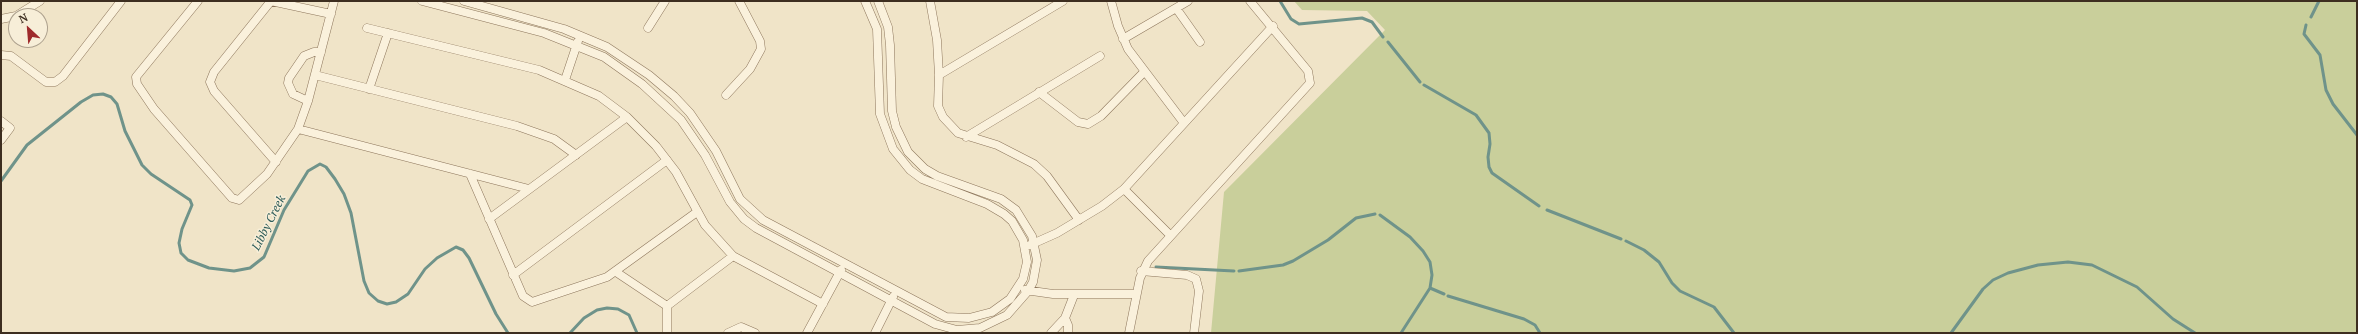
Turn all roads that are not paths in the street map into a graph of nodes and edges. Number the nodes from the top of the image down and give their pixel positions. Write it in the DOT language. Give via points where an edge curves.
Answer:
graph roads {
  1 [pos="40,1"];
  2 [pos="121,1"];
  3 [pos="198,1"];
  4 [pos="271,1"];
  5 [pos="334,1"];
  6 [pos="424,1"];
  7 [pos="464,1"];
  8 [pos="665,1"];
  9 [pos="739,1"];
  10 [pos="865,1"];
  11 [pos="878,1"];
  12 [pos="1063,1"];
  13 [pos="1111,1"];
  14 [pos="1188,1"];
  15 [pos="1250,1"];
  16 [pos="932,2"];
  17 [pos="444,4"];
  18 [pos="1176,8"];
  19 [pos="331,14"];
  20 [pos="1,19"];
  21 [pos="1272,26"];
  22 [pos="367,28"];
  23 [pos="648,28"];
  24 [pos="388,33"];
  25 [pos="580,36"];
  26 [pos="1124,39"];
  27 [pos="1200,42"];
  28 [pos="577,46"];
  29 [pos="321,52"];
  30 [pos="1,55"];
  31 [pos="1100,56"];
  32 [pos="1144,72"];
  33 [pos="315,75"];
  34 [pos="939,75"];
  35 [pos="565,80"];
  36 [pos="369,89"];
  37 [pos="1039,92"];
  38 [pos="726,95"];
  39 [pos="308,101"];
  40 [pos="627,117"];
  41 [pos="1,121"];
  42 [pos="1184,123"];
  43 [pos="298,129"];
  44 [pos="966,136"];
  45 [pos="1,140"];
  46 [pos="576,155"];
  47 [pos="667,160"];
  48 [pos="276,162"];
  49 [pos="470,174"];
  50 [pos="529,189"];
  51 [pos="1124,189"];
  52 [pos="697,212"];
  53 [pos="489,219"];
  54 [pos="1079,220"];
  55 [pos="1170,235"];
  56 [pos="1034,244"];
  57 [pos="1025,247"];
  58 [pos="733,256"];
  59 [pos="845,264"];
  60 [pos="1142,271"];
  61 [pos="616,272"];
  62 [pos="514,275"];
  63 [pos="839,275"];
  64 [pos="1018,288"];
  65 [pos="896,291"];
  66 [pos="1028,291"];
  67 [pos="1136,294"];
  68 [pos="1074,295"];
  69 [pos="891,301"];
  70 [pos="823,304"];
  71 [pos="667,306"];
  72 [pos="1065,318"];
  73 [pos="667,333"];
  74 [pos="728,333"];
  75 [pos="755,333"];
  76 [pos="807,333"];
  77 [pos="875,333"];
  78 [pos="1051,333"];
  79 [pos="1068,333"];
  80 [pos="1130,333"];
  81 [pos="1194,333"];
  1 -- 20 [label="street" via="16,16"];
  2 -- 30 [label="street" via="63,76 55,82 46,82 11,56"];
  3 -- 48 [label="street" via="136,77 139,90 232,198 244,199"];
  4 -- 19 [label="street"];
  4 -- 48 [label="street" via="214,72 210,82 214,91"];
  5 -- 19 [label="street"];
  6 -- 17 [label="street"];
  7 -- 25 [label="street" via="548,23"];
  8 -- 23 [label="street"];
  9 -- 38 [label="street" via="760,41 761,49 750,70"];
  10 -- 57 [label="street" via="877,29 880,114 893,150 910,170 922,179 987,204 1004,214 1018,231"];
  11 -- 56 [label="street" via="890,39 892,111 896,127 908,152 925,169 937,176 996,197 1010,205 1023,218"];
  12 -- 34 [label="street"];
  13 -- 26 [label="street"];
  14 -- 18 [label="street"];
  15 -- 21 [label="street"];
  16 -- 34 [label="street"];
  17 -- 28 [label="street" via="544,33"];
  18 -- 26 [label="street"];
  18 -- 27 [label="street"];
  19 -- 29 [label="street"];
  21 -- 42 [label="street"];
  21 -- 55 [label="street" via="1308,71 1310,83"];
  22 -- 24 [label="street"];
  24 -- 35 [label="street" via="540,70"];
  24 -- 36 [label="street"];
  25 -- 28 [label="street"];
  25 -- 59 [label="street" via="627,60 674,96 716,151 740,199 754,214"];
  26 -- 32 [label="street"];
  28 -- 35 [label="street"];
  28 -- 63 [label="street" via="622,69 681,120 705,155 730,202 744,220"];
  29 -- 33 [label="street"];
  29 -- 39 [label="street" via="304,56 296,64 289,78 288,83 293,94"];
  31 -- 37 [label="street"];
  32 -- 37 [label="street" via="1088,127"];
  32 -- 42 [label="street"];
  33 -- 36 [label="street"];
  33 -- 39 [label="street"];
  34 -- 44 [label="street" via="938,106 943,117 958,133"];
  35 -- 40 [label="street" via="599,96"];
  36 -- 46 [label="street" via="532,130 554,139"];
  37 -- 44 [label="street"];
  39 -- 43 [label="street"];
  40 -- 46 [label="street"];
  40 -- 47 [label="street"];
  41 -- 45 [label="street" via="10,128"];
  42 -- 51 [label="street"];
  43 -- 48 [label="street"];
  43 -- 49 [label="street"];
  44 -- 54 [label="street" via="997,145 1034,164 1047,176"];
  46 -- 50 [label="street"];
  47 -- 52 [label="street"];
  47 -- 62 [label="street"];
  49 -- 50 [label="street"];
  49 -- 53 [label="street"];
  50 -- 53 [label="street"];
  51 -- 54 [label="street"];
  51 -- 55 [label="street"];
  52 -- 58 [label="street" via="714,236"];
  52 -- 61 [label="street"];
  53 -- 62 [label="street"];
  54 -- 56 [label="street"];
  55 -- 60 [label="street"];
  56 -- 57 [label="street"];
  56 -- 66 [label="street" via="1036,266 1033,282"];
  57 -- 64 [label="street" via="1026,270"];
  58 -- 70 [label="street"];
  58 -- 71 [label="street"];
  59 -- 63 [label="street"];
  59 -- 65 [label="street"];
  60 -- 67 [label="street"];
  60 -- 81 [label="street" via="1187,275 1196,279 1198,291"];
  61 -- 62 [label="street" via="593,283 532,302 523,296"];
  61 -- 71 [label="street"];
  63 -- 69 [label="street"];
  63 -- 70 [label="street"];
  64 -- 65 [label="street" via="1010,299 992,312 957,319 937,313"];
  64 -- 66 [label="street"];
  65 -- 69 [label="street"];
  66 -- 68 [label="street"];
  66 -- 69 [label="street" via="1007,315 969,330 957,330 935,324"];
  67 -- 68 [label="street"];
  67 -- 80 [label="street"];
  68 -- 72 [label="street"];
  69 -- 77 [label="street"];
  70 -- 76 [label="street"];
  71 -- 73 [label="street"];
  72 -- 78 [label="street"];
  72 -- 79 [label="street"];
  74 -- 75 [label="street" via="741,327"];
}
